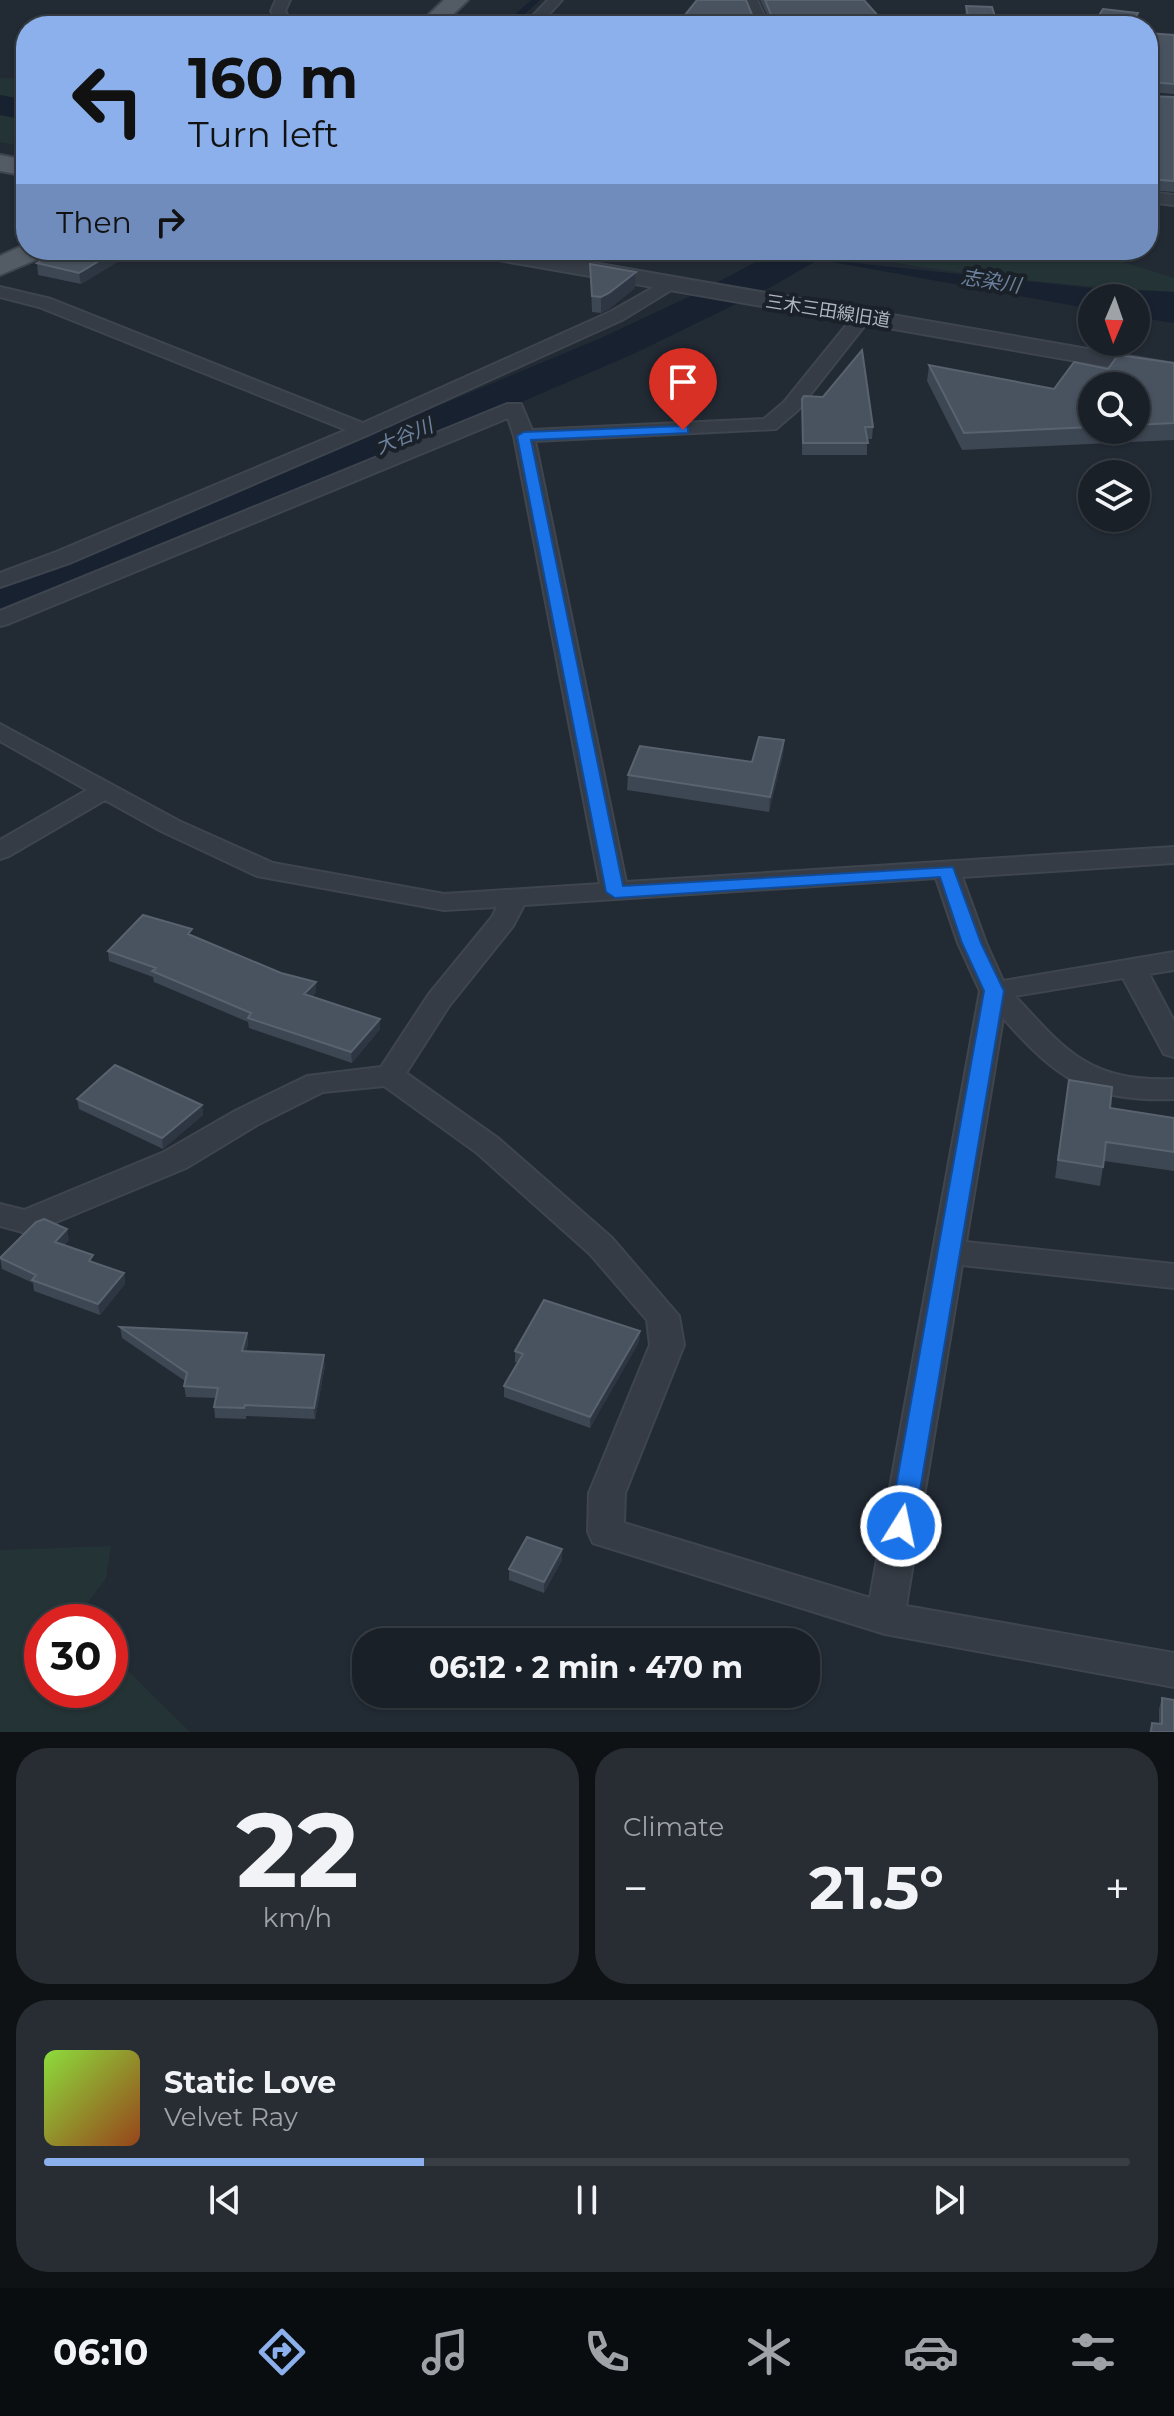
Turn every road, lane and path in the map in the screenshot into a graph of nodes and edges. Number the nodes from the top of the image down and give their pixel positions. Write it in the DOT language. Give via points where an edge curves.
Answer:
graph roads {
  1 [pos="457,0"];
  2 [pos="482,0"];
  3 [pos="555,0"];
  4 [pos="439,16"];
  5 [pos="465,16"];
  6 [pos="540,16"];
  7 [pos="538,260"];
  8 [pos="670,283"];
  9 [pos="0,292"];
  10 [pos="863,316"];
  11 [pos="1174,371"];
  12 [pos="363,430"];
  13 [pos="524,436"];
  14 [pos="0,580"];
  15 [pos="0,619"];
  16 [pos="0,731"];
  17 [pos="106,789"];
  18 [pos="0,851"];
  19 [pos="1174,855"];
  20 [pos="947,871"];
  21 [pos="615,892"];
  22 [pos="514,899"];
  23 [pos="1174,961"];
  24 [pos="1131,967"];
  25 [pos="994,991"];
  26 [pos="1174,1047"];
  27 [pos="390,1076"];
  28 [pos="1174,1089"];
  29 [pos="0,1215"];
  30 [pos="950,1252"];
  31 [pos="1174,1276"];
  32 [pos="885,1618"];
  33 [pos="1174,1670"];
  1 -- 4 [label="main road"];
  2 -- 5 [label="main road"];
  3 -- 6 [label="street"];
  7 -- 8 [label="street, 三木三田線旧道"];
  8 -- 10 [label="street, 三木三田線旧道"];
  8 -- 12 [label="street" via="616,316"];
  9 -- 12 [label="street" via="45,303"];
  10 -- 11 [label="street, 三木三田線旧道"];
  10 -- 13 [label="street" via="791,406 769,425"];
  12 -- 14 [label="street"];
  13 -- 15 [label="street" via="514,408"];
  13 -- 21 [label="street"];
  16 -- 17 [label="street"];
  17 -- 18 [label="street"];
  17 -- 22 [label="street" via="170,826 266,870 444,902"];
  19 -- 20 [label="street"];
  20 -- 21 [label="street"];
  20 -- 25 [label="street"];
  21 -- 22 [label="street"];
  22 -- 27 [label="street"];
  23 -- 24 [label="street"];
  24 -- 25 [label="street"];
  24 -- 26 [label="street"];
  25 -- 28 [label="street" via="1079,1074 1151,1091"];
  25 -- 30 [label="street"];
  27 -- 29 [label="street" via="317,1083 175,1160 26,1222"];
  27 -- 32 [label="street" via="488,1146 601,1246 663,1316 667,1345 607,1493 606,1532"];
  30 -- 31 [label="street"];
  30 -- 32 [label="street"];
  32 -- 33 [label="street"];
}
